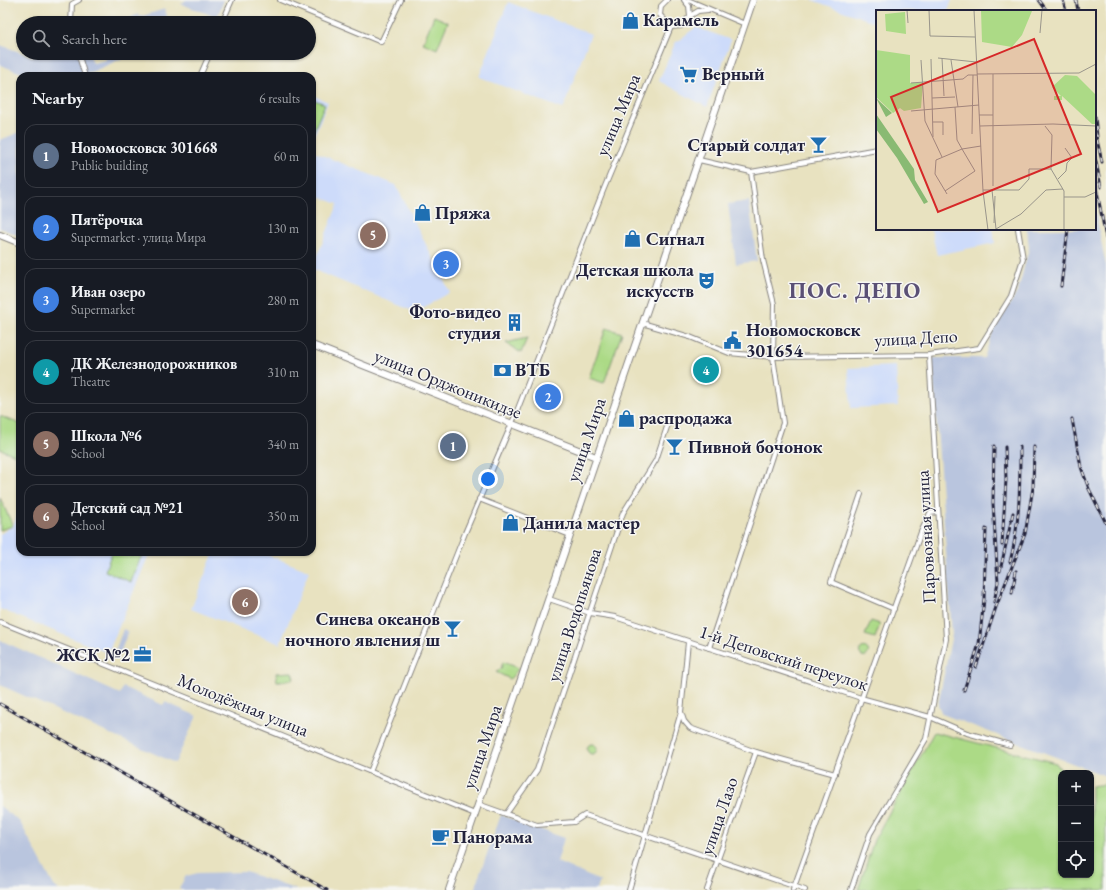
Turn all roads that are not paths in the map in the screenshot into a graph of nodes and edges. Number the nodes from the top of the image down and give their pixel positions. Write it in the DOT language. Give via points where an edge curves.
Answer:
graph roads {
  1 [pos="79,0"];
  2 [pos="232,0"];
  3 [pos="280,0"];
  4 [pos="401,0"];
  5 [pos="662,0"];
  6 [pos="667,0"];
  7 [pos="684,0"];
  8 [pos="688,0"];
  9 [pos="753,0"];
  10 [pos="661,6"];
  11 [pos="711,10"];
  12 [pos="71,16"];
  13 [pos="225,16"];
  14 [pos="690,16"];
  15 [pos="745,24"];
  16 [pos="671,27"];
  17 [pos="80,60"];
  18 [pos="207,60"];
  19 [pos="84,72"];
  20 [pos="202,72"];
  21 [pos="876,149"];
  22 [pos="699,160"];
  23 [pos="751,172"];
  24 [pos="1018,230"];
  25 [pos="0,235"];
  26 [pos="16,241"];
  27 [pos="642,323"];
  28 [pos="316,347"];
  29 [pos="929,355"];
  30 [pos="774,356"];
  31 [pos="668,424"];
  32 [pos="511,425"];
  33 [pos="596,457"];
  34 [pos="861,494"];
  35 [pos="480,499"];
  36 [pos="938,512"];
  37 [pos="570,535"];
  38 [pos="549,599"];
  39 [pos="894,609"];
  40 [pos="590,613"];
  41 [pos="0,622"];
  42 [pos="688,642"];
  43 [pos="710,648"];
  44 [pos="861,698"];
  45 [pos="681,712"];
  46 [pos="930,717"];
  47 [pos="1010,745"];
  48 [pos="756,752"];
  49 [pos="370,772"];
  50 [pos="835,774"];
  51 [pos="478,804"];
  52 [pos="475,814"];
  53 [pos="506,814"];
  54 [pos="646,836"];
  55 [pos="718,860"];
  56 [pos="793,888"];
  57 [pos="449,890"];
  58 [pos="629,890"];
  59 [pos="708,890"];
  60 [pos="805,890"];
  61 [pos="852,890"];
  1 -- 12 [label="street" via="72,4"];
  2 -- 13 [label="street"];
  3 -- 4 [label="street" via="381,42"];
  5 -- 10 [label="street"];
  6 -- 10 [label="street"];
  7 -- 14 [label="street" via="690,6"];
  8 -- 11 [label="street"];
  9 -- 15 [label="main road, улица Мира"];
  10 -- 16 [label="street" via="661,18"];
  11 -- 14 [label="street" via="698,10"];
  11 -- 15 [label="street"];
  14 -- 16 [label="street" via="681,26"];
  15 -- 22 [label="main road, улица Мира"];
  16 -- 32 [label="street, улица Мира"];
  17 -- 19 [label="street"];
  18 -- 20 [label="street"];
  21 -- 23 [label="street"];
  22 -- 23 [label="street"];
  22 -- 27 [label="main road, улица Мира"];
  23 -- 30 [label="street" via="763,260 774,304"];
  24 -- 29 [label="street, улица Депо" via="1023,259 1021,266 1011,296 979,348"];
  25 -- 26 [label="main road"];
  27 -- 30 [label="street, улица Депо" via="690,337 729,353"];
  27 -- 33 [label="main road, улица Мира"];
  28 -- 32 [label="main road, улица Орджоникидзе"];
  29 -- 30 [label="street, улица Депо"];
  29 -- 36 [label="street, Паровозная улица"];
  30 -- 43 [label="street" via="783,423"];
  31 -- 40 [label="street, улица Водопьянова" via="656,460 623,513"];
  32 -- 33 [label="main road, улица Орджоникидзе"];
  32 -- 35 [label="street, улица Мира"];
  33 -- 37 [label="main road, улица Мира"];
  34 -- 39 [label="street" via="831,582"];
  35 -- 37 [label="street"];
  35 -- 49 [label="street, улица Мира"];
  36 -- 39 [label="street" via="930,514 926,520"];
  36 -- 46 [label="street, Паровозная улица" via="946,639"];
  37 -- 38 [label="main road, улица Мира"];
  38 -- 40 [label="street, 1-й Деповский переулок"];
  38 -- 51 [label="main road, улица Мира"];
  39 -- 44 [label="street"];
  40 -- 42 [label="street, 1-й Деповский переулок" via="615,617"];
  40 -- 53 [label="street, улица Водопьянова" via="537,770"];
  41 -- 49 [label="street, Молодёжная улица"];
  42 -- 43 [label="street, 1-й Деповский переулок"];
  42 -- 45 [label="street"];
  43 -- 44 [label="street, 1-й Деповский переулок"];
  44 -- 46 [label="street, 1-й Деповский переулок"];
  44 -- 50 [label="street"];
  45 -- 48 [label="street" via="690,728"];
  45 -- 54 [label="street"];
  46 -- 47 [label="street, 1-й Деповский переулок" via="968,733"];
  46 -- 61 [label="street, Паровозная улица" via="926,738 870,834"];
  48 -- 50 [label="street"];
  48 -- 55 [label="street, улица Лазо"];
  49 -- 52 [label="street, Молодёжная улица"];
  50 -- 56 [label="street"];
  51 -- 52 [label="main road, улица Мира"];
  51 -- 53 [label="street"];
  52 -- 57 [label="main road, улица Мира"];
  53 -- 54 [label="street" via="537,825 574,822 585,815"];
  54 -- 55 [label="street"];
  54 -- 58 [label="street" via="640,846"];
  55 -- 56 [label="street"];
  55 -- 59 [label="street, улица Лазо"];
  56 -- 60 [label="street"];
}
